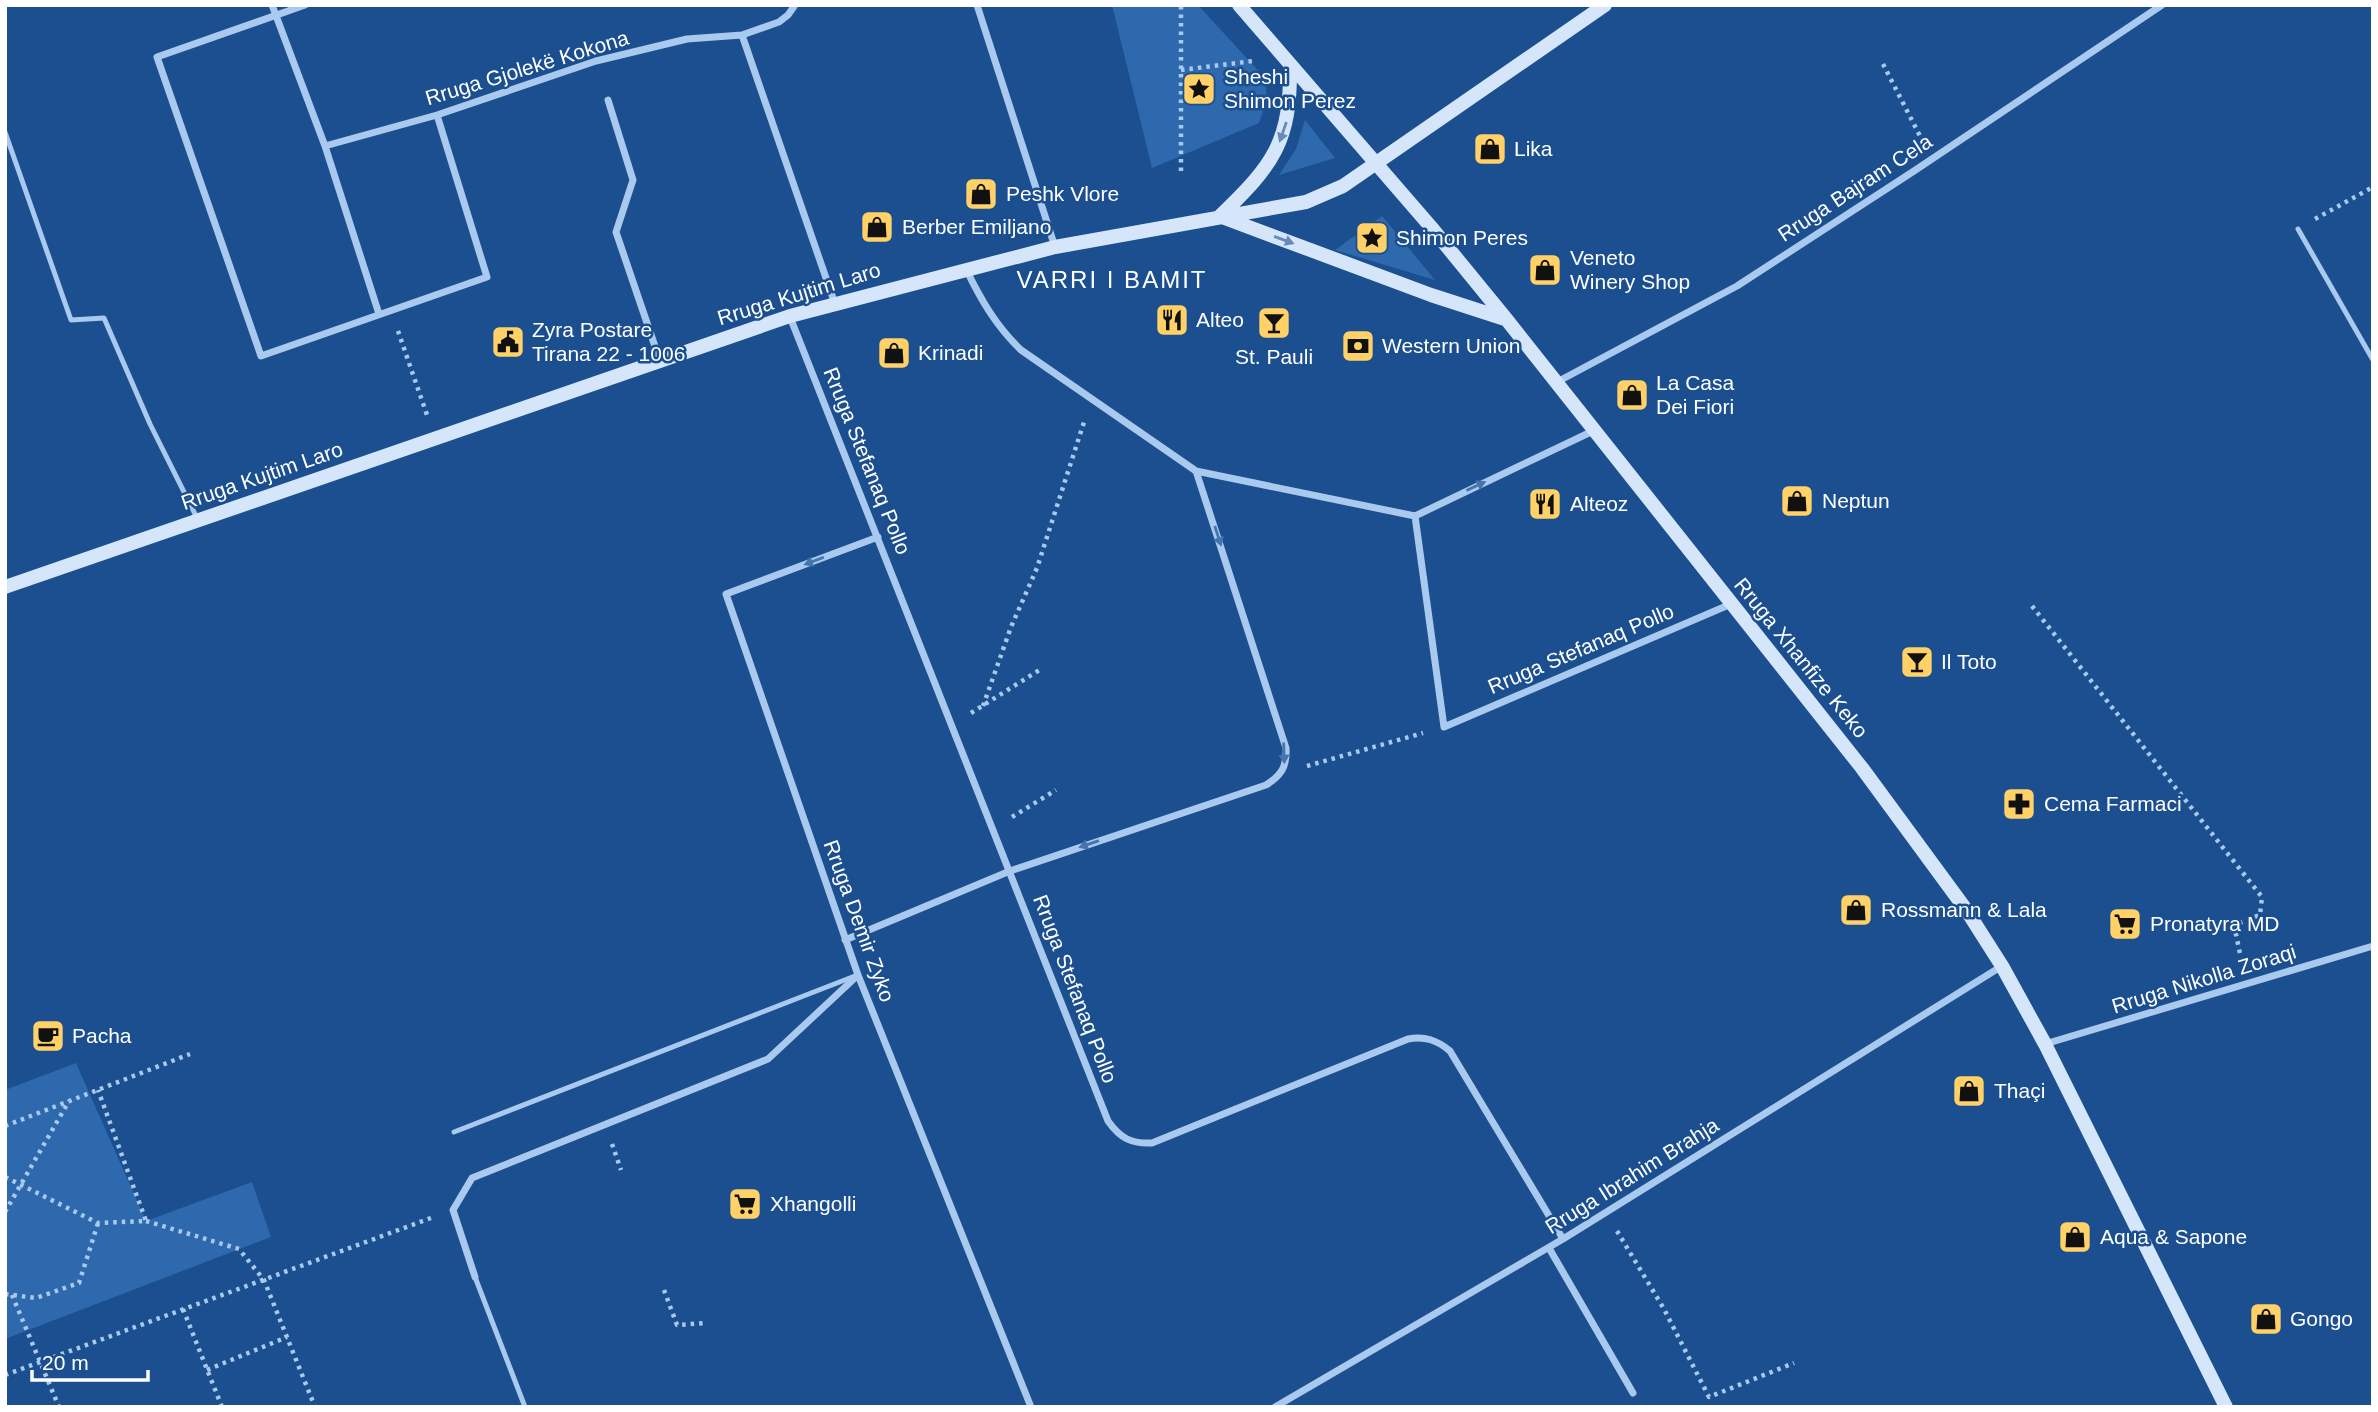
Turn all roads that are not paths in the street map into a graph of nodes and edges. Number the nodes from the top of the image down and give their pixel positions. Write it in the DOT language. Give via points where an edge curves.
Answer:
graph roads {
  1 [pos="272,5"];
  2 [pos="305,5"];
  3 [pos="795,5"];
  4 [pos="977,5"];
  5 [pos="1238,5"];
  6 [pos="1605,5"];
  7 [pos="2162,5"];
  8 [pos="275,16"];
  9 [pos="742,35"];
  10 [pos="1290,65"];
  11 [pos="608,100"];
  12 [pos="436,114"];
  13 [pos="5,132"];
  14 [pos="325,146"];
  15 [pos="1376,163"];
  16 [pos="1220,216"];
  17 [pos="2298,229"];
  18 [pos="1055,247"];
  19 [pos="965,268"];
  20 [pos="835,303"];
  21 [pos="379,314"];
  22 [pos="790,316"];
  23 [pos="1507,320"];
  24 [pos="2373,360"];
  25 [pos="660,361"];
  26 [pos="1556,383"];
  27 [pos="1593,431"];
  28 [pos="1196,471"];
  29 [pos="1415,516"];
  30 [pos="198,520"];
  31 [pos="878,537"];
  32 [pos="5,587"];
  33 [pos="1731,604"];
  34 [pos="1010,871"];
  35 [pos="845,940"];
  36 [pos="2373,946"];
  37 [pos="2002,966"];
  38 [pos="858,975"];
  39 [pos="2046,1044"];
  40 [pos="454,1132"];
  41 [pos="1563,1239"];
  42 [pos="1549,1248"];
  43 [pos="475,1277"];
  44 [pos="1633,1393"];
  45 [pos="525,1406"];
  46 [pos="1031,1407"];
  47 [pos="1275,1407"];
  48 [pos="2226,1407"];
  1 -- 8 [label="street"];
  2 -- 8 [label="street"];
  3 -- 9 [label="street, Rruga Gjolekë Kokona" via="779,22"];
  4 -- 18 [label="street"];
  5 -- 10 [label="main road, Rruga Xhanfize Keko"];
  6 -- 15 [label="main road, Rruga Kujtim Laro"];
  7 -- 26 [label="street, Rruga Bajram Cela" via="1737,286"];
  8 -- 14 [label="street"];
  8 -- 21 [label="street" via="157,57 197,174 261,356"];
  9 -- 12 [label="street, Rruga Gjolekë Kokona" via="687,39 596,61"];
  9 -- 20 [label="street"];
  10 -- 15 [label="main road, Rruga Xhanfize Keko"];
  10 -- 16 [label="main road, one-way" via="1290,100 1278,147 1250,188"];
  11 -- 25 [label="street" via="633,180 616,232"];
  12 -- 14 [label="street, Rruga Gjolekë Kokona"];
  12 -- 21 [label="street" via="487,277"];
  13 -- 30 [label="lane" via="71,320 104,318"];
  14 -- 21 [label="street"];
  15 -- 16 [label="main road, Rruga Kujtim Laro" via="1343,186 1307,202"];
  15 -- 23 [label="main road, Rruga Xhanfize Keko"];
  16 -- 18 [label="main road, Rruga Kujtim Laro"];
  16 -- 23 [label="main road, one-way"];
  17 -- 24 [label="lane"];
  18 -- 19 [label="main road, Rruga Kujtim Laro"];
  19 -- 20 [label="main road, Rruga Kujtim Laro"];
  19 -- 28 [label="street" via="1003,333 1021,350"];
  20 -- 22 [label="main road, Rruga Kujtim Laro"];
  22 -- 25 [label="main road, Rruga Kujtim Laro"];
  22 -- 31 [label="street, Rruga Stefanaq Pollo"];
  23 -- 26 [label="main road, Rruga Xhanfize Keko"];
  25 -- 30 [label="main road, Rruga Kujtim Laro"];
  26 -- 27 [label="main road, Rruga Xhanfize Keko"];
  29 -- 27 [label="street, one-way"];
  27 -- 33 [label="main road, Rruga Xhanfize Keko"];
  28 -- 29 [label="street"];
  28 -- 34 [label="street, one-way" via="1286,748 1282,773 1266,785"];
  29 -- 33 [label="street, Rruga Stefanaq Pollo" via="1444,727"];
  30 -- 32 [label="main road, Rruga Kujtim Laro"];
  31 -- 34 [label="street, Rruga Stefanaq Pollo"];
  31 -- 35 [label="street, Rruga Demir Zyko, one-way" via="726,594"];
  33 -- 37 [label="main road, Rruga Xhanfize Keko" via="1862,768"];
  34 -- 35 [label="street"];
  34 -- 41 [label="street, Rruga Stefanaq Pollo" via="1108,1121 1125,1140 1152,1143 1408,1039 1430,1039 1450,1051"];
  35 -- 38 [label="street, Rruga Demir Zyko"];
  36 -- 39 [label="street, Rruga Nikolla Zoraqi"];
  37 -- 39 [label="main road, Rruga Xhanfize Keko"];
  37 -- 41 [label="street, Rruga Ibrahim Brahja"];
  38 -- 40 [label="lane"];
  38 -- 43 [label="street" via="768,1059 472,1178 453,1210"];
  38 -- 46 [label="street, Rruga Demir Zyko"];
  39 -- 48 [label="main road, Rruga Xhanfize Keko"];
  41 -- 42 [label="street, Rruga Ibrahim Brahja"];
  42 -- 44 [label="street"];
  42 -- 47 [label="street, Rruga Ibrahim Brahja"];
  43 -- 45 [label="lane"];
}
